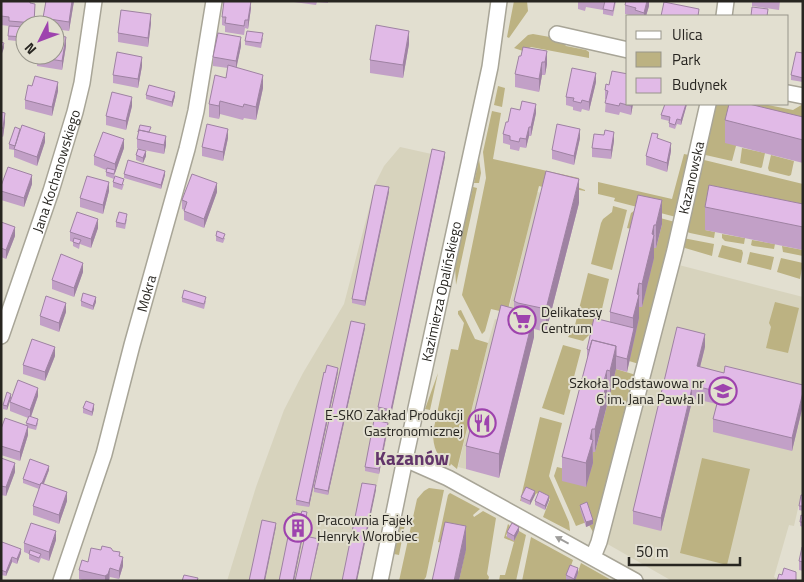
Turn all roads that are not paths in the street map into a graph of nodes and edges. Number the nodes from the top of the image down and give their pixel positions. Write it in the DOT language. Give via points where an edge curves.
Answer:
graph roads {
  1 [pos="94,1"];
  2 [pos="214,1"];
  3 [pos="499,1"];
  4 [pos="726,1"];
  5 [pos="724,15"];
  6 [pos="557,34"];
  7 [pos="626,50"];
  8 [pos="789,93"];
  9 [pos="803,96"];
  10 [pos="708,105"];
  11 [pos="1,336"];
  12 [pos="405,459"];
  13 [pos="594,557"];
  14 [pos="60,581"];
  15 [pos="380,581"];
  16 [pos="635,581"];
  1 -- 11 [label="street, Jana Kochanowskiego" via="77,105"];
  2 -- 14 [label="street, Mokra" via="187,149 104,454"];
  3 -- 12 [label="street, Kazimierza Opalińskiego" via="490,67"];
  4 -- 5 [label="street"];
  6 -- 7 [label="street"];
  8 -- 9 [label="street"];
  10 -- 13 [label="street, Kazanowska" via="675,250"];
  13 -- 12 [label="street, one-way" via="448,478"];
  12 -- 15 [label="street, Kazimierza Opalińskiego"];
  13 -- 16 [label="street"];
}
